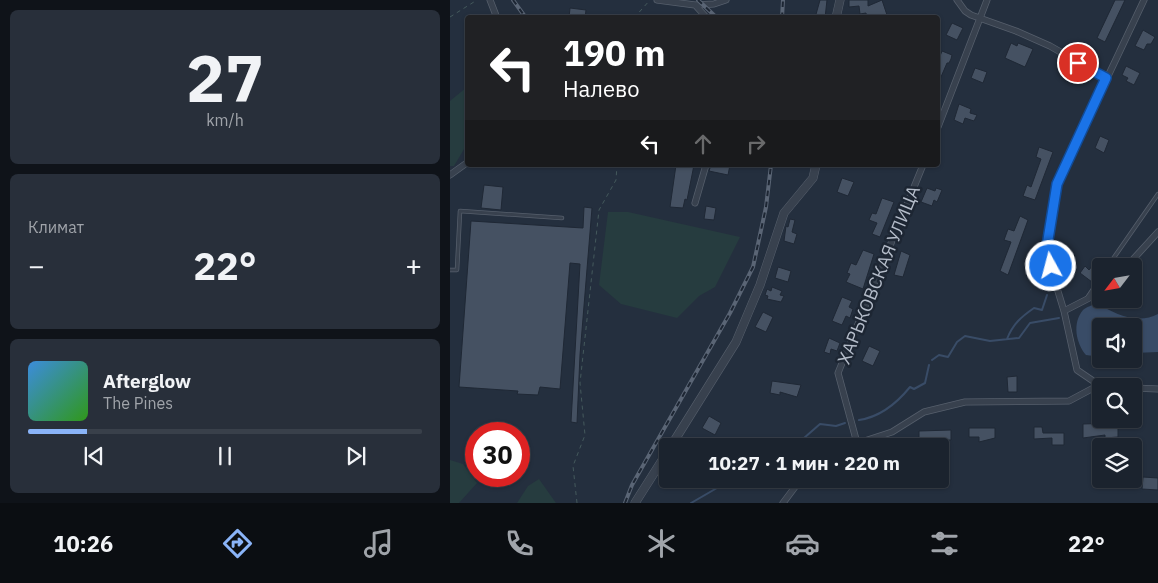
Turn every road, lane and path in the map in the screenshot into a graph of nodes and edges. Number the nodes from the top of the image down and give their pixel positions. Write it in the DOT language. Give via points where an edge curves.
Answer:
graph roads {
  1 [pos="477,0"];
  2 [pos="490,0"];
  3 [pos="650,0"];
  4 [pos="657,0"];
  5 [pos="726,0"];
  6 [pos="840,0"];
  7 [pos="957,0"];
  8 [pos="986,0"];
  9 [pos="1144,0"];
  10 [pos="695,5"];
  11 [pos="496,15"];
  12 [pos="637,15"];
  13 [pos="704,15"];
  14 [pos="837,15"];
  15 [pos="450,17"];
  16 [pos="979,17"];
  17 [pos="1106,78"];
  18 [pos="940,122"];
  19 [pos="465,164"];
  20 [pos="617,167"];
  21 [pos="705,167"];
  22 [pos="816,167"];
  23 [pos="922,167"];
  24 [pos="450,175"];
  25 [pos="1158,194"];
  26 [pos="695,203"];
  27 [pos="562,218"];
  28 [pos="1158,232"];
  29 [pos="1114,258"];
  30 [pos="1134,258"];
  31 [pos="450,270"];
  32 [pos="1092,290"];
  33 [pos="1092,297"];
  34 [pos="1085,301"];
  35 [pos="1064,311"];
  36 [pos="1092,380"];
  37 [pos="1142,388"];
  38 [pos="1092,389"];
  39 [pos="1158,389"];
  40 [pos="675,438"];
  41 [pos="856,438"];
  42 [pos="873,438"];
  43 [pos="659,465"];
  44 [pos="794,488"];
  45 [pos="577,503"];
  46 [pos="635,503"];
  47 [pos="783,503"];
  1 -- 15 [label="path"];
  2 -- 11 [label="street"];
  3 -- 12 [label="path"];
  4 -- 10 [label="street"];
  5 -- 10 [label="street"];
  6 -- 14 [label="street"];
  7 -- 16 [label="street" via="965,11"];
  8 -- 16 [label="street"];
  9 -- 17 [label="street"];
  10 -- 13 [label="street"];
  16 -- 17 [label="street" via="1050,46"];
  16 -- 18 [label="street"];
  17 -- 35 [label="street" via="1057,184 1046,252"];
  19 -- 24 [label="street"];
  20 -- 45 [label="path" via="616,180 599,210 580,383 585,435 573,466"];
  21 -- 26 [label="street"];
  22 -- 40 [label="street" via="813,178 784,213 760,285 736,342"];
  23 -- 41 [label="street, ХАРЬКОВСКАЯ УЛИЦА" via="838,373"];
  25 -- 29 [label="lane"];
  27 -- 31 [label="lane" via="460,212 457,270"];
  28 -- 30 [label="street"];
  32 -- 34 [label="lane"];
  33 -- 34 [label="street"];
  34 -- 35 [label="street"];
  35 -- 36 [label="street" via="1077,370"];
  37 -- 39 [label="street"];
  38 -- 42 [label="street" via="1069,401 965,402 924,412 892,432"];
  43 -- 46 [label="street"];
  44 -- 47 [label="street"];
}
